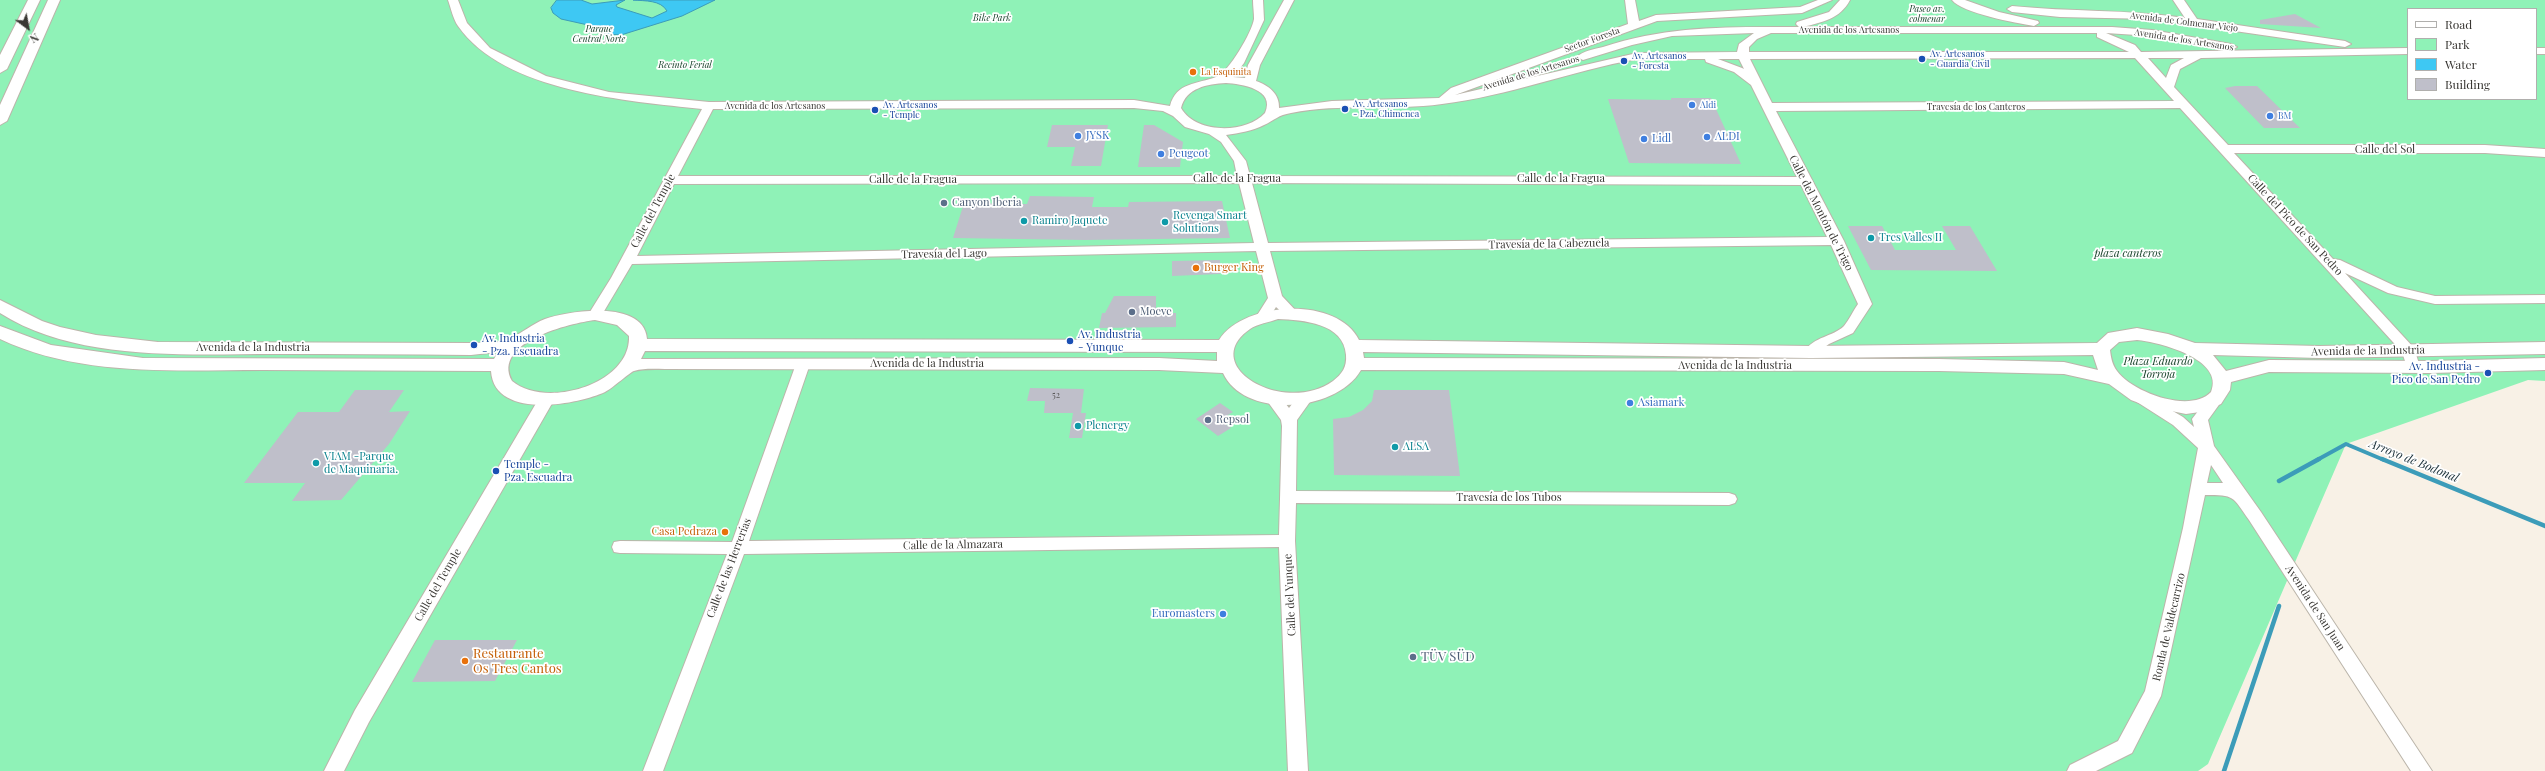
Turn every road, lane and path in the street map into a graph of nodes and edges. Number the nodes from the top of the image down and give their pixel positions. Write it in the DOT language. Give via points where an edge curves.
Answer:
graph roads {
  1 [pos="34,0"];
  2 [pos="54,0"];
  3 [pos="453,0"];
  4 [pos="1258,0"];
  5 [pos="1289,0"];
  6 [pos="1630,0"];
  7 [pos="1827,0"];
  8 [pos="1845,0"];
  9 [pos="1957,0"];
  10 [pos="1976,0"];
  11 [pos="2178,0"];
  12 [pos="2193,22"];
  13 [pos="1634,26"];
  14 [pos="1774,30"];
  15 [pos="2075,30"];
  16 [pos="2095,33"];
  17 [pos="1753,37"];
  18 [pos="2392,51"];
  19 [pos="2407,51"];
  20 [pos="2266,52"];
  21 [pos="1682,54"];
  22 [pos="2104,55"];
  23 [pos="2138,55"];
  24 [pos="2200,55"];
  25 [pos="1743,56"];
  26 [pos="1779,56"];
  27 [pos="0,69"];
  28 [pos="1219,80"];
  29 [pos="1250,83"];
  30 [pos="1756,84"];
  31 [pos="2168,88"];
  32 [pos="1178,97"];
  33 [pos="1273,98"];
  34 [pos="1441,101"];
  35 [pos="1134,104"];
  36 [pos="2183,104"];
  37 [pos="708,106"];
  38 [pos="1321,106"];
  39 [pos="1768,106"];
  40 [pos="1176,113"];
  41 [pos="1271,114"];
  42 [pos="0,121"];
  43 [pos="1248,128"];
  44 [pos="1213,131"];
  45 [pos="2225,149"];
  46 [pos="2545,153"];
  47 [pos="1240,161"];
  48 [pos="669,180"];
  49 [pos="1246,180"];
  50 [pos="1805,181"];
  51 [pos="1837,241"];
  52 [pos="1261,247"];
  53 [pos="2323,256"];
  54 [pos="627,260"];
  55 [pos="1275,298"];
  56 [pos="2545,299"];
  57 [pos="0,305"];
  58 [pos="1292,314"];
  59 [pos="595,315"];
  60 [pos="1263,317"];
  61 [pos="0,332"];
  62 [pos="513,345"];
  63 [pos="639,346"];
  64 [pos="1226,346"];
  65 [pos="1354,346"];
  66 [pos="2545,348"];
  67 [pos="2101,349"];
  68 [pos="2192,349"];
  69 [pos="1811,352"];
  70 [pos="2411,359"];
  71 [pos="803,364"];
  72 [pos="1355,364"];
  73 [pos="2545,364"];
  74 [pos="500,365"];
  75 [pos="629,365"];
  76 [pos="1226,367"];
  77 [pos="2222,378"];
  78 [pos="2113,379"];
  79 [pos="2141,397"];
  80 [pos="1273,398"];
  81 [pos="1304,399"];
  82 [pos="546,400"];
  83 [pos="2213,402"];
  84 [pos="1289,419"];
  85 [pos="2206,448"];
  86 [pos="2197,489"];
  87 [pos="2240,494"];
  88 [pos="1288,497"];
  89 [pos="1729,499"];
  90 [pos="1287,541"];
  91 [pos="620,547"];
  92 [pos="738,548"];
  93 [pos="334,771"];
  94 [pos="653,771"];
  95 [pos="1298,771"];
  96 [pos="2077,771"];
  97 [pos="2422,771"];
  1 -- 27 [label="street"];
  2 -- 42 [label="street"];
  3 -- 37 [label="street, Avenida de los Artesanos" via="462,24 486,50 542,78 609,94"];
  4 -- 28 [label="street" via="1258,22 1238,63 1229,74"];
  5 -- 29 [label="street" via="1254,66"];
  6 -- 13 [label="street, Sector Foresta"];
  7 -- 13 [label="street, Sector Foresta" via="1802,10 1656,18"];
  8 -- 14 [label="street" via="1842,8 1821,19"];
  9 -- 15 [label="street" via="2003,18"];
  10 -- 12 [label="street, Avenida de Colmenar Viejo" via="1992,6 2022,11 2111,13"];
  11 -- 12 [label="street"];
  12 -- 18 [label="street, Avenida de Colmenar Viejo"];
  13 -- 34 [label="street, Sector Foresta" via="1455,90"];
  14 -- 15 [label="street, Avenida de los Artesanos"];
  14 -- 17 [label="street"];
  14 -- 34 [label="street, Avenida de los Artesanos" via="1672,33 1629,42"];
  15 -- 16 [label="street"];
  15 -- 20 [label="street, Avenida de los Artesanos" via="2152,33"];
  16 -- 22 [label="street" via="2112,43 2113,51"];
  16 -- 23 [label="street" via="2131,47"];
  17 -- 25 [label="street" via="1743,46"];
  17 -- 26 [label="street" via="1760,49"];
  18 -- 19 [label="street, Avenida de los Artesanos"];
  18 -- 20 [label="street, Avenida de los Artesanos"];
  20 -- 24 [label="street, Avenida de los Artesanos"];
  21 -- 25 [label="street, Avenida de los Artesanos"];
  21 -- 30 [label="street" via="1715,61 1738,70"];
  21 -- 34 [label="street, Avenida de los Artesanos" via="1608,60 1467,98"];
  22 -- 23 [label="street, Avenida de los Artesanos"];
  22 -- 26 [label="street, Avenida de los Artesanos"];
  23 -- 24 [label="street, Avenida de los Artesanos"];
  23 -- 31 [label="street, Calle del Pico de San Pedro"];
  24 -- 31 [label="street" via="2175,67"];
  25 -- 26 [label="street, Avenida de los Artesanos"];
  25 -- 30 [label="street, Calle del Montón de Trigo"];
  28 -- 29 [label="street"];
  28 -- 32 [label="street" via="1194,86"];
  29 -- 33 [label="street" via="1260,87"];
  30 -- 39 [label="street, Calle del Montón de Trigo"];
  31 -- 36 [label="street, Calle del Pico de San Pedro"];
  32 -- 35 [label="street, Avenida de los Artesanos"];
  32 -- 40 [label="street" via="1175,102"];
  33 -- 38 [label="street, Avenida de los Artesanos"];
  33 -- 41 [label="street"];
  34 -- 38 [label="street, Avenida de los Artesanos" via="1405,105"];
  35 -- 37 [label="street, Avenida de los Artesanos"];
  35 -- 40 [label="street, Avenida de los Artesanos" via="1165,108"];
  36 -- 39 [label="street, Travesía de los Canteros" via="1977,107"];
  36 -- 45 [label="street, Calle del Pico de San Pedro"];
  37 -- 48 [label="street, Calle del Temple"];
  38 -- 41 [label="street, Avenida de los Artesanos" via="1288,109"];
  39 -- 50 [label="street, Calle del Montón de Trigo"];
  40 -- 44 [label="street, Avenida de los Artesanos" via="1190,124"];
  41 -- 43 [label="street, Avenida de los Artesanos" via="1262,122"];
  43 -- 44 [label="street"];
  43 -- 47 [label="street" via="1240,139"];
  44 -- 47 [label="street" via="1225,139"];
  45 -- 46 [label="street, Calle del Sol" via="2485,149"];
  45 -- 53 [label="street, Calle del Pico de San Pedro"];
  47 -- 49 [label="street"];
  48 -- 49 [label="street, Calle de la Fragua"];
  48 -- 54 [label="street, Calle del Temple"];
  49 -- 50 [label="street, Calle de la Fragua"];
  49 -- 52 [label="street"];
  50 -- 51 [label="street, Calle del Montón de Trigo"];
  51 -- 52 [label="street, Travesía de la Cabezuela"];
  51 -- 69 [label="street, Calle del Montón de Trigo" via="1865,304 1848,330 1824,341"];
  52 -- 54 [label="street, Travesía del Lago"];
  52 -- 55 [label="street"];
  53 -- 56 [label="street" via="2355,274 2393,290 2435,300"];
  53 -- 70 [label="street, Calle del Pico de San Pedro"];
  54 -- 59 [label="street, Calle del Temple"];
  55 -- 58 [label="street"];
  55 -- 60 [label="street"];
  57 -- 62 [label="street, Avenida de la Industria" via="32,322 62,331 109,342 158,348 471,349"];
  58 -- 60 [label="street"];
  58 -- 65 [label="street" via="1312,316 1331,323 1345,333"];
  59 -- 62 [label="street" via="573,316 550,323 530,332"];
  59 -- 63 [label="street" via="614,317 628,323 637,333"];
  60 -- 64 [label="street" via="1247,324 1234,334"];
  61 -- 74 [label="street, Avenida de la Industria" via="39,347 88,358 143,364"];
  62 -- 74 [label="street"];
  63 -- 64 [label="street, Avenida de la Industria"];
  63 -- 75 [label="street"];
  64 -- 76 [label="street"];
  65 -- 69 [label="street, Avenida de la Industria"];
  65 -- 72 [label="street"];
  66 -- 70 [label="street, Avenida de la Industria"];
  67 -- 68 [label="street" via="2114,338 2137,334 2165,338"];
  67 -- 69 [label="street, Avenida de la Industria"];
  67 -- 78 [label="street" via="2100,358"];
  68 -- 70 [label="street, Avenida de la Industria" via="2319,352"];
  68 -- 77 [label="street" via="2216,368"];
  70 -- 73 [label="street, Avenida de la Industria"];
  70 -- 77 [label="street, Avenida de la Industria" via="2269,366"];
  71 -- 75 [label="street, Avenida de la Industria"];
  71 -- 76 [label="street, Avenida de la Industria" via="1151,364"];
  71 -- 92 [label="street, Calle de las Herrerías"];
  72 -- 78 [label="street, Avenida de la Industria" via="1805,367 1939,365 2064,368"];
  72 -- 81 [label="street" via="1349,376 1338,386"];
  74 -- 82 [label="street" via="500,379 508,390 524,398"];
  75 -- 82 [label="street" via="614,379 593,390 570,397"];
  76 -- 80 [label="street" via="1235,381 1252,392"];
  77 -- 83 [label="street" via="2223,388 2220,396"];
  78 -- 79 [label="street"];
  79 -- 83 [label="street" via="2161,404 2182,407"];
  79 -- 85 [label="street" via="2178,421"];
  80 -- 81 [label="street"];
  80 -- 84 [label="street"];
  81 -- 84 [label="street"];
  82 -- 93 [label="street, Calle del Temple" via="366,710"];
  83 -- 85 [label="street, Ronda de Valdecarrizo" via="2200,418"];
  84 -- 88 [label="street, Calle del Yunque"];
  85 -- 86 [label="street, Ronda de Valdecarrizo"];
  85 -- 87 [label="street, Avenida de San Juan"];
  86 -- 87 [label="street" via="2211,488"];
  86 -- 96 [label="street, Ronda de Valdecarrizo" via="2191,528 2154,691 2125,747"];
  87 -- 97 [label="street, Avenida de San Juan"];
  88 -- 89 [label="street, Travesía de los Tubos"];
  88 -- 90 [label="street, Calle del Yunque"];
  90 -- 92 [label="street, Calle de la Almazara"];
  90 -- 95 [label="street, Calle del Yunque"];
  91 -- 92 [label="street, Calle de la Almazara"];
  92 -- 94 [label="street, Calle de las Herrerías"];
}
